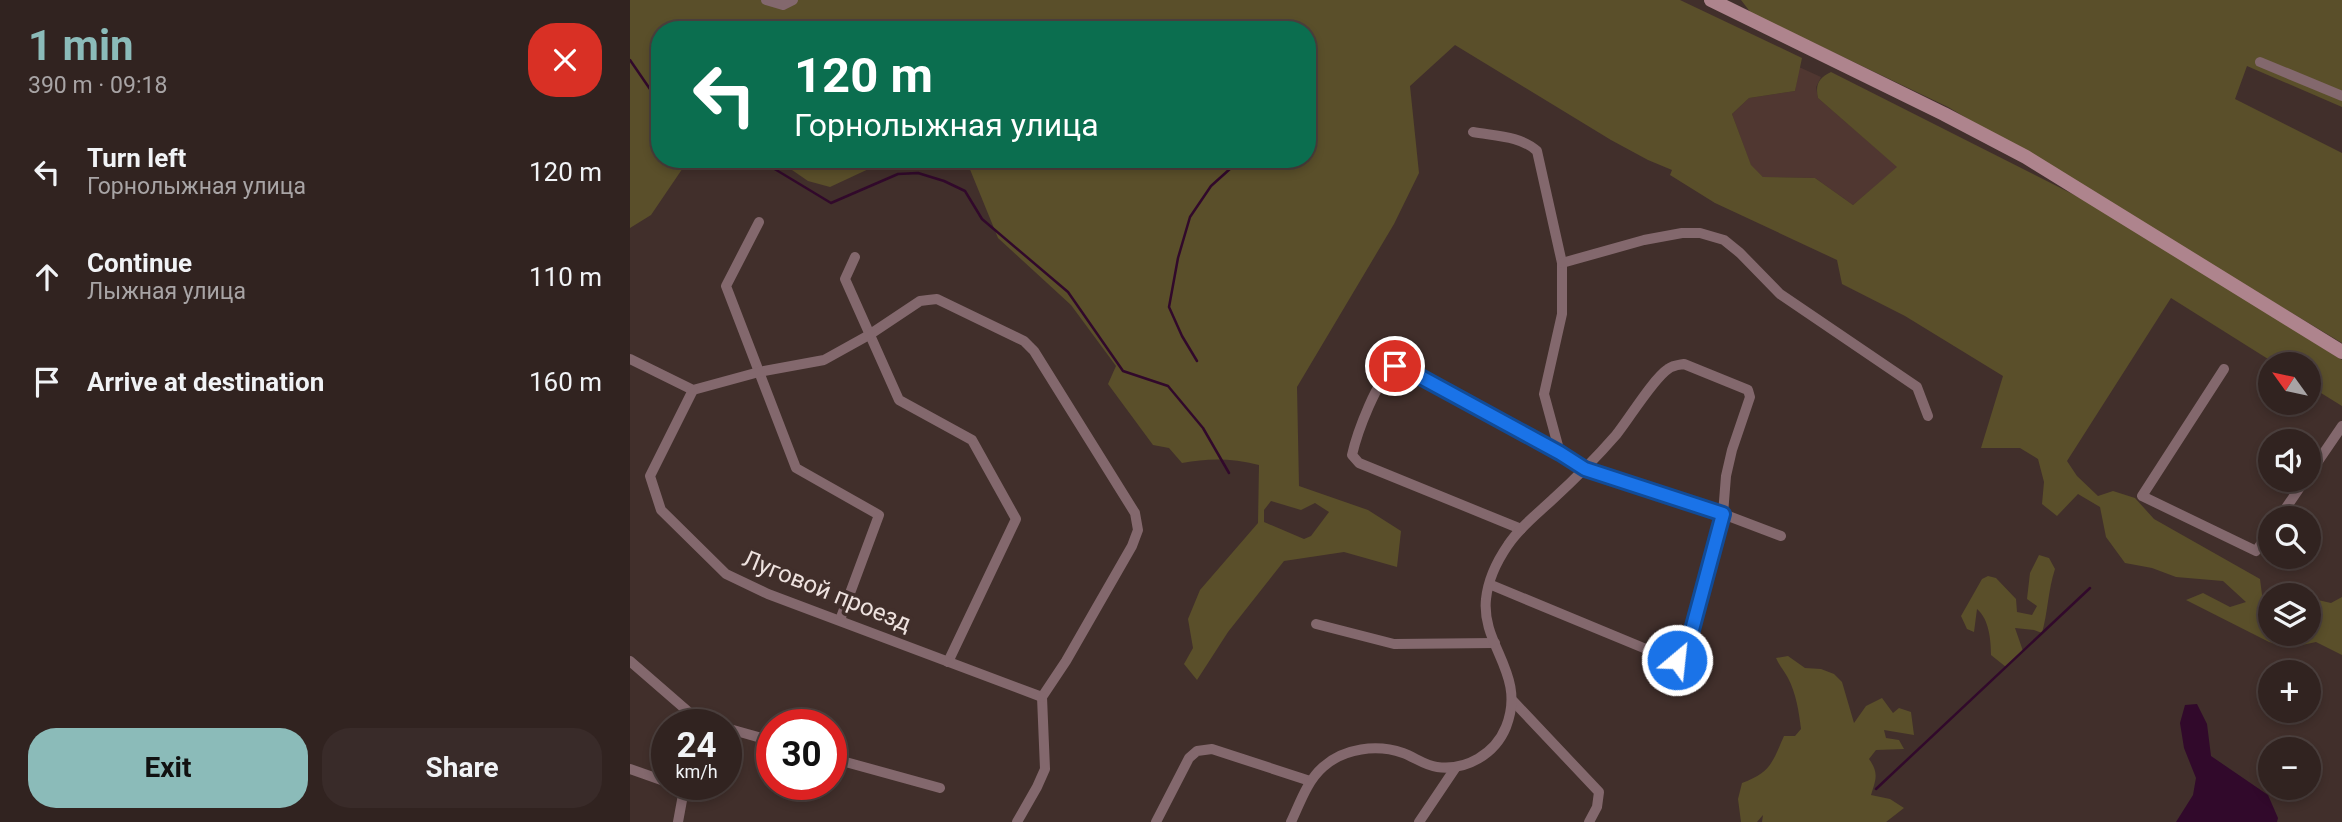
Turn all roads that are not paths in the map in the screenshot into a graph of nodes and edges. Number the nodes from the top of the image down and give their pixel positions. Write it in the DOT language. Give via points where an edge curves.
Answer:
graph roads {
  1 [pos="766,0"];
  2 [pos="793,0"];
  3 [pos="1711,0"];
  4 [pos="2260,62"];
  5 [pos="2342,96"];
  6 [pos="1474,132"];
  7 [pos="759,222"];
  8 [pos="855,257"];
  9 [pos="1562,263"];
  10 [pos="869,335"];
  11 [pos="2342,352"];
  12 [pos="630,359"];
  13 [pos="2224,369"];
  14 [pos="759,372"];
  15 [pos="693,390"];
  16 [pos="1928,416"];
  17 [pos="2342,426"];
  18 [pos="1560,453"];
  19 [pos="2321,457"];
  20 [pos="1585,469"];
  21 [pos="1723,514"];
  22 [pos="1521,529"];
  23 [pos="1781,536"];
  24 [pos="2258,548"];
  25 [pos="1489,584"];
  26 [pos="840,620"];
  27 [pos="1316,624"];
  28 [pos="1495,643"];
  29 [pos="630,661"];
  30 [pos="948,662"];
  31 [pos="1042,697"];
  32 [pos="1513,701"];
  33 [pos="683,709"];
  34 [pos="847,762"];
  35 [pos="1456,767"];
  36 [pos="630,769"];
  37 [pos="651,776"];
  38 [pos="1310,781"];
  39 [pos="940,788"];
  40 [pos="680,800"];
  41 [pos="678,822"];
  42 [pos="1017,822"];
  43 [pos="1156,822"];
  44 [pos="1292,822"];
  45 [pos="1419,822"];
  46 [pos="1589,822"];
  1 -- 2 [label="street" via="783,5"];
  3 -- 11 [label="main road" via="2026,157"];
  4 -- 5 [label="street"];
  6 -- 9 [label="street" via="1528,143 1537,151"];
  7 -- 14 [label="street" via="726,286"];
  8 -- 10 [label="street" via="845,279"];
  9 -- 16 [label="street" via="1682,233 1724,240 1780,294 1917,387"];
  9 -- 18 [label="street" via="1562,314 1544,394"];
  10 -- 14 [label="street" via="824,360"];
  10 -- 30 [label="street" via="900,400 972,439 1017,519"];
  10 -- 31 [label="street" via="920,301 937,299 1024,341 1135,513 1138,530 1132,545"];
  12 -- 15 [label="street"];
  13 -- 24 [label="street" via="2142,496"];
  14 -- 15 [label="street"];
  14 -- 26 [label="street" via="796,468 879,515"];
  15 -- 26 [label="street, Луговой проезд" via="650,476 661,510 726,574"];
  17 -- 19 [label="street"];
  18 -- 20 [label="street"];
  18 -- 22 [label="street" via="1395,366 1371,402 1352,455 1359,463"];
  20 -- 21 [label="street"];
  20 -- 21 [label="street" via="1666,370 1684,364 1741,385 1750,397 1732,450"];
  20 -- 22 [label="street"];
  21 -- 23 [label="street"];
  21 -- 25 [label="street" via="1685,656 1677,660"];
  22 -- 25 [label="street"];
  25 -- 28 [label="street" via="1487,619"];
  26 -- 30 [label="street, Луговой проезд"];
  27 -- 28 [label="street" via="1394,644"];
  28 -- 32 [label="street"];
  29 -- 33 [label="street"];
  30 -- 31 [label="street, Луговой проезд"];
  31 -- 42 [label="street" via="1045,769"];
  32 -- 35 [label="street" via="1494,746 1475,761"];
  32 -- 46 [label="street" via="1600,792"];
  34 -- 39 [label="street"];
  35 -- 38 [label="street" via="1435,767 1384,747 1346,754 1324,765"];
  35 -- 45 [label="street"];
  36 -- 37 [label="street"];
  38 -- 43 [label="street" via="1212,750 1197,751"];
  38 -- 44 [label="street"];
  40 -- 41 [label="street"];
}
